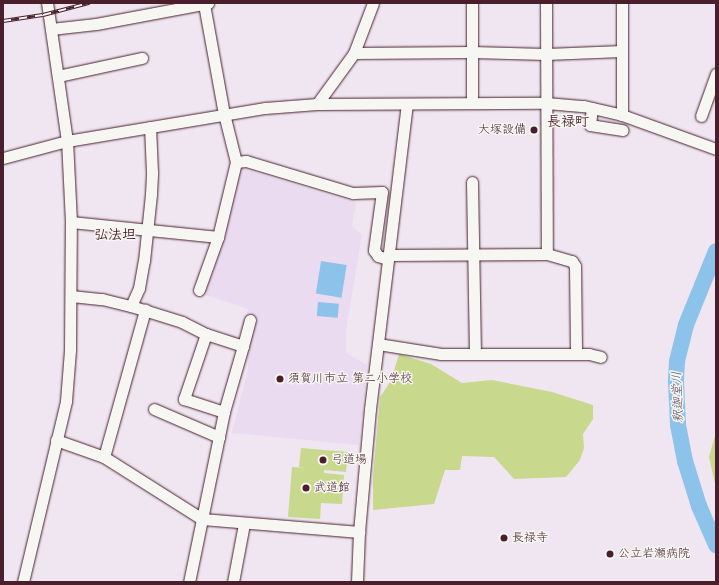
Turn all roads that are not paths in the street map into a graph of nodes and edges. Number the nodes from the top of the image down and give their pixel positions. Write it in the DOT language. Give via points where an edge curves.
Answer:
graph roads {
  1 [pos="47,3"];
  2 [pos="206,3"];
  3 [pos="373,3"];
  4 [pos="472,3"];
  5 [pos="546,3"];
  6 [pos="622,3"];
  7 [pos="51,29"];
  8 [pos="622,51"];
  9 [pos="472,52"];
  10 [pos="354,53"];
  11 [pos="546,54"];
  12 [pos="142,58"];
  13 [pos="716,74"];
  14 [pos="58,76"];
  15 [pos="472,103"];
  16 [pos="546,103"];
  17 [pos="317,104"];
  18 [pos="407,105"];
  19 [pos="592,108"];
  20 [pos="224,114"];
  21 [pos="622,115"];
  22 [pos="701,116"];
  23 [pos="150,127"];
  24 [pos="623,130"];
  25 [pos="67,141"];
  26 [pos="716,149"];
  27 [pos="3,158"];
  28 [pos="236,162"];
  29 [pos="472,182"];
  30 [pos="71,222"];
  31 [pos="146,230"];
  32 [pos="218,237"];
  33 [pos="547,254"];
  34 [pos="473,255"];
  35 [pos="388,257"];
  36 [pos="199,290"];
  37 [pos="71,296"];
  38 [pos="131,306"];
  39 [pos="146,310"];
  40 [pos="250,320"];
  41 [pos="206,334"];
  42 [pos="378,344"];
  43 [pos="243,346"];
  44 [pos="475,353"];
  45 [pos="576,354"];
  46 [pos="601,357"];
  47 [pos="154,409"];
  48 [pos="224,412"];
  49 [pos="219,436"];
  50 [pos="56,440"];
  51 [pos="104,457"];
  52 [pos="202,519"];
  53 [pos="244,524"];
  54 [pos="359,532"];
  55 [pos="23,582"];
  56 [pos="189,582"];
  57 [pos="233,582"];
  58 [pos="357,582"];
  1 -- 7 [label="street"];
  2 -- 7 [label="street" via="96,24"];
  2 -- 20 [label="street"];
  3 -- 10 [label="street"];
  4 -- 9 [label="street"];
  5 -- 11 [label="street"];
  6 -- 8 [label="street"];
  7 -- 14 [label="street"];
  8 -- 11 [label="street"];
  8 -- 21 [label="street"];
  9 -- 10 [label="street"];
  9 -- 11 [label="street"];
  9 -- 15 [label="street"];
  10 -- 17 [label="street"];
  11 -- 16 [label="street"];
  12 -- 14 [label="street"];
  13 -- 22 [label="street"];
  14 -- 25 [label="street"];
  15 -- 16 [label="street"];
  15 -- 18 [label="street"];
  16 -- 19 [label="street"];
  16 -- 33 [label="street"];
  17 -- 18 [label="street"];
  17 -- 20 [label="street"];
  18 -- 35 [label="street"];
  19 -- 21 [label="street"];
  19 -- 24 [label="street" via="590,125"];
  20 -- 23 [label="street"];
  20 -- 28 [label="street"];
  21 -- 26 [label="street"];
  23 -- 25 [label="street"];
  23 -- 31 [label="street" via="152,172"];
  25 -- 27 [label="street"];
  25 -- 30 [label="street"];
  28 -- 32 [label="street"];
  28 -- 35 [label="street" via="246,161 353,193 382,192 374,250 378,256"];
  29 -- 34 [label="street"];
  30 -- 31 [label="street"];
  30 -- 37 [label="street"];
  31 -- 32 [label="street"];
  31 -- 38 [label="street" via="144,261"];
  32 -- 36 [label="street"];
  33 -- 34 [label="street"];
  33 -- 45 [label="street" via="572,261 575,266"];
  34 -- 35 [label="street"];
  34 -- 44 [label="street"];
  35 -- 42 [label="street"];
  37 -- 38 [label="street" via="102,299"];
  37 -- 50 [label="street" via="66,401"];
  38 -- 39 [label="street"];
  39 -- 41 [label="street" via="182,322"];
  39 -- 51 [label="street"];
  40 -- 43 [label="street"];
  41 -- 43 [label="street"];
  41 -- 48 [label="street" via="184,399"];
  42 -- 44 [label="street" via="441,354"];
  42 -- 54 [label="street"];
  43 -- 48 [label="street"];
  44 -- 45 [label="street"];
  45 -- 46 [label="street"];
  47 -- 49 [label="street"];
  48 -- 49 [label="street"];
  49 -- 52 [label="street"];
  50 -- 51 [label="street"];
  50 -- 55 [label="street"];
  51 -- 52 [label="street"];
  52 -- 53 [label="street"];
  52 -- 56 [label="street"];
  53 -- 54 [label="street"];
  53 -- 57 [label="street"];
  54 -- 58 [label="street"];
}
